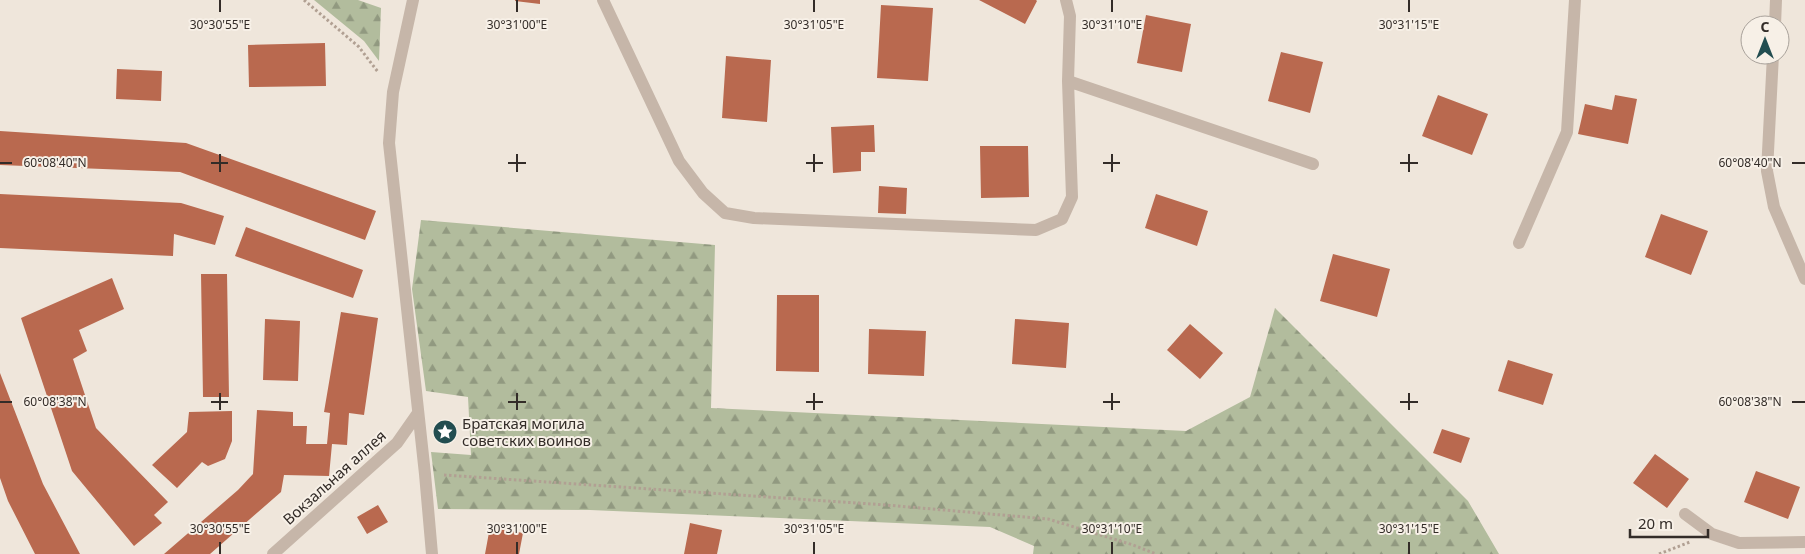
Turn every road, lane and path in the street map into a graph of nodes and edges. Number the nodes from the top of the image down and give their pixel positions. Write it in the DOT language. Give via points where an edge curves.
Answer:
graph roads {
  1 [pos="304,0"];
  2 [pos="413,0"];
  3 [pos="603,0"];
  4 [pos="1066,0"];
  5 [pos="1575,0"];
  6 [pos="1776,0"];
  7 [pos="1775,15"];
  8 [pos="1773,65"];
  9 [pos="1068,81"];
  10 [pos="393,92"];
  11 [pos="1313,164"];
  12 [pos="1519,244"];
  13 [pos="1805,279"];
  14 [pos="418,414"];
  15 [pos="425,474"];
  16 [pos="1685,514"];
  17 [pos="1712,534"];
  18 [pos="1805,542"];
  19 [pos="273,554"];
  20 [pos="432,554"];
  21 [pos="1156,554"];
  22 [pos="1659,554"];
  1 -- 10 [label="path" via="359,47"];
  2 -- 10 [label="street"];
  3 -- 9 [label="street" via="679,161 703,193 725,213 754,218 1036,230 1062,220 1072,197"];
  4 -- 9 [label="street" via="1070,16"];
  5 -- 12 [label="street" via="1567,132"];
  6 -- 7 [label="street"];
  8 -- 13 [label="street" via="1767,171 1774,207"];
  9 -- 11 [label="street"];
  10 -- 14 [label="street" via="389,143"];
  14 -- 15 [label="street"];
  14 -- 19 [label="street, Вокзальная аллея" via="397,443"];
  15 -- 20 [label="street"];
  15 -- 21 [label="path" via="1048,519"];
  16 -- 17 [label="street"];
  17 -- 18 [label="street" via="1740,543"];
  17 -- 22 [label="path"];
}
